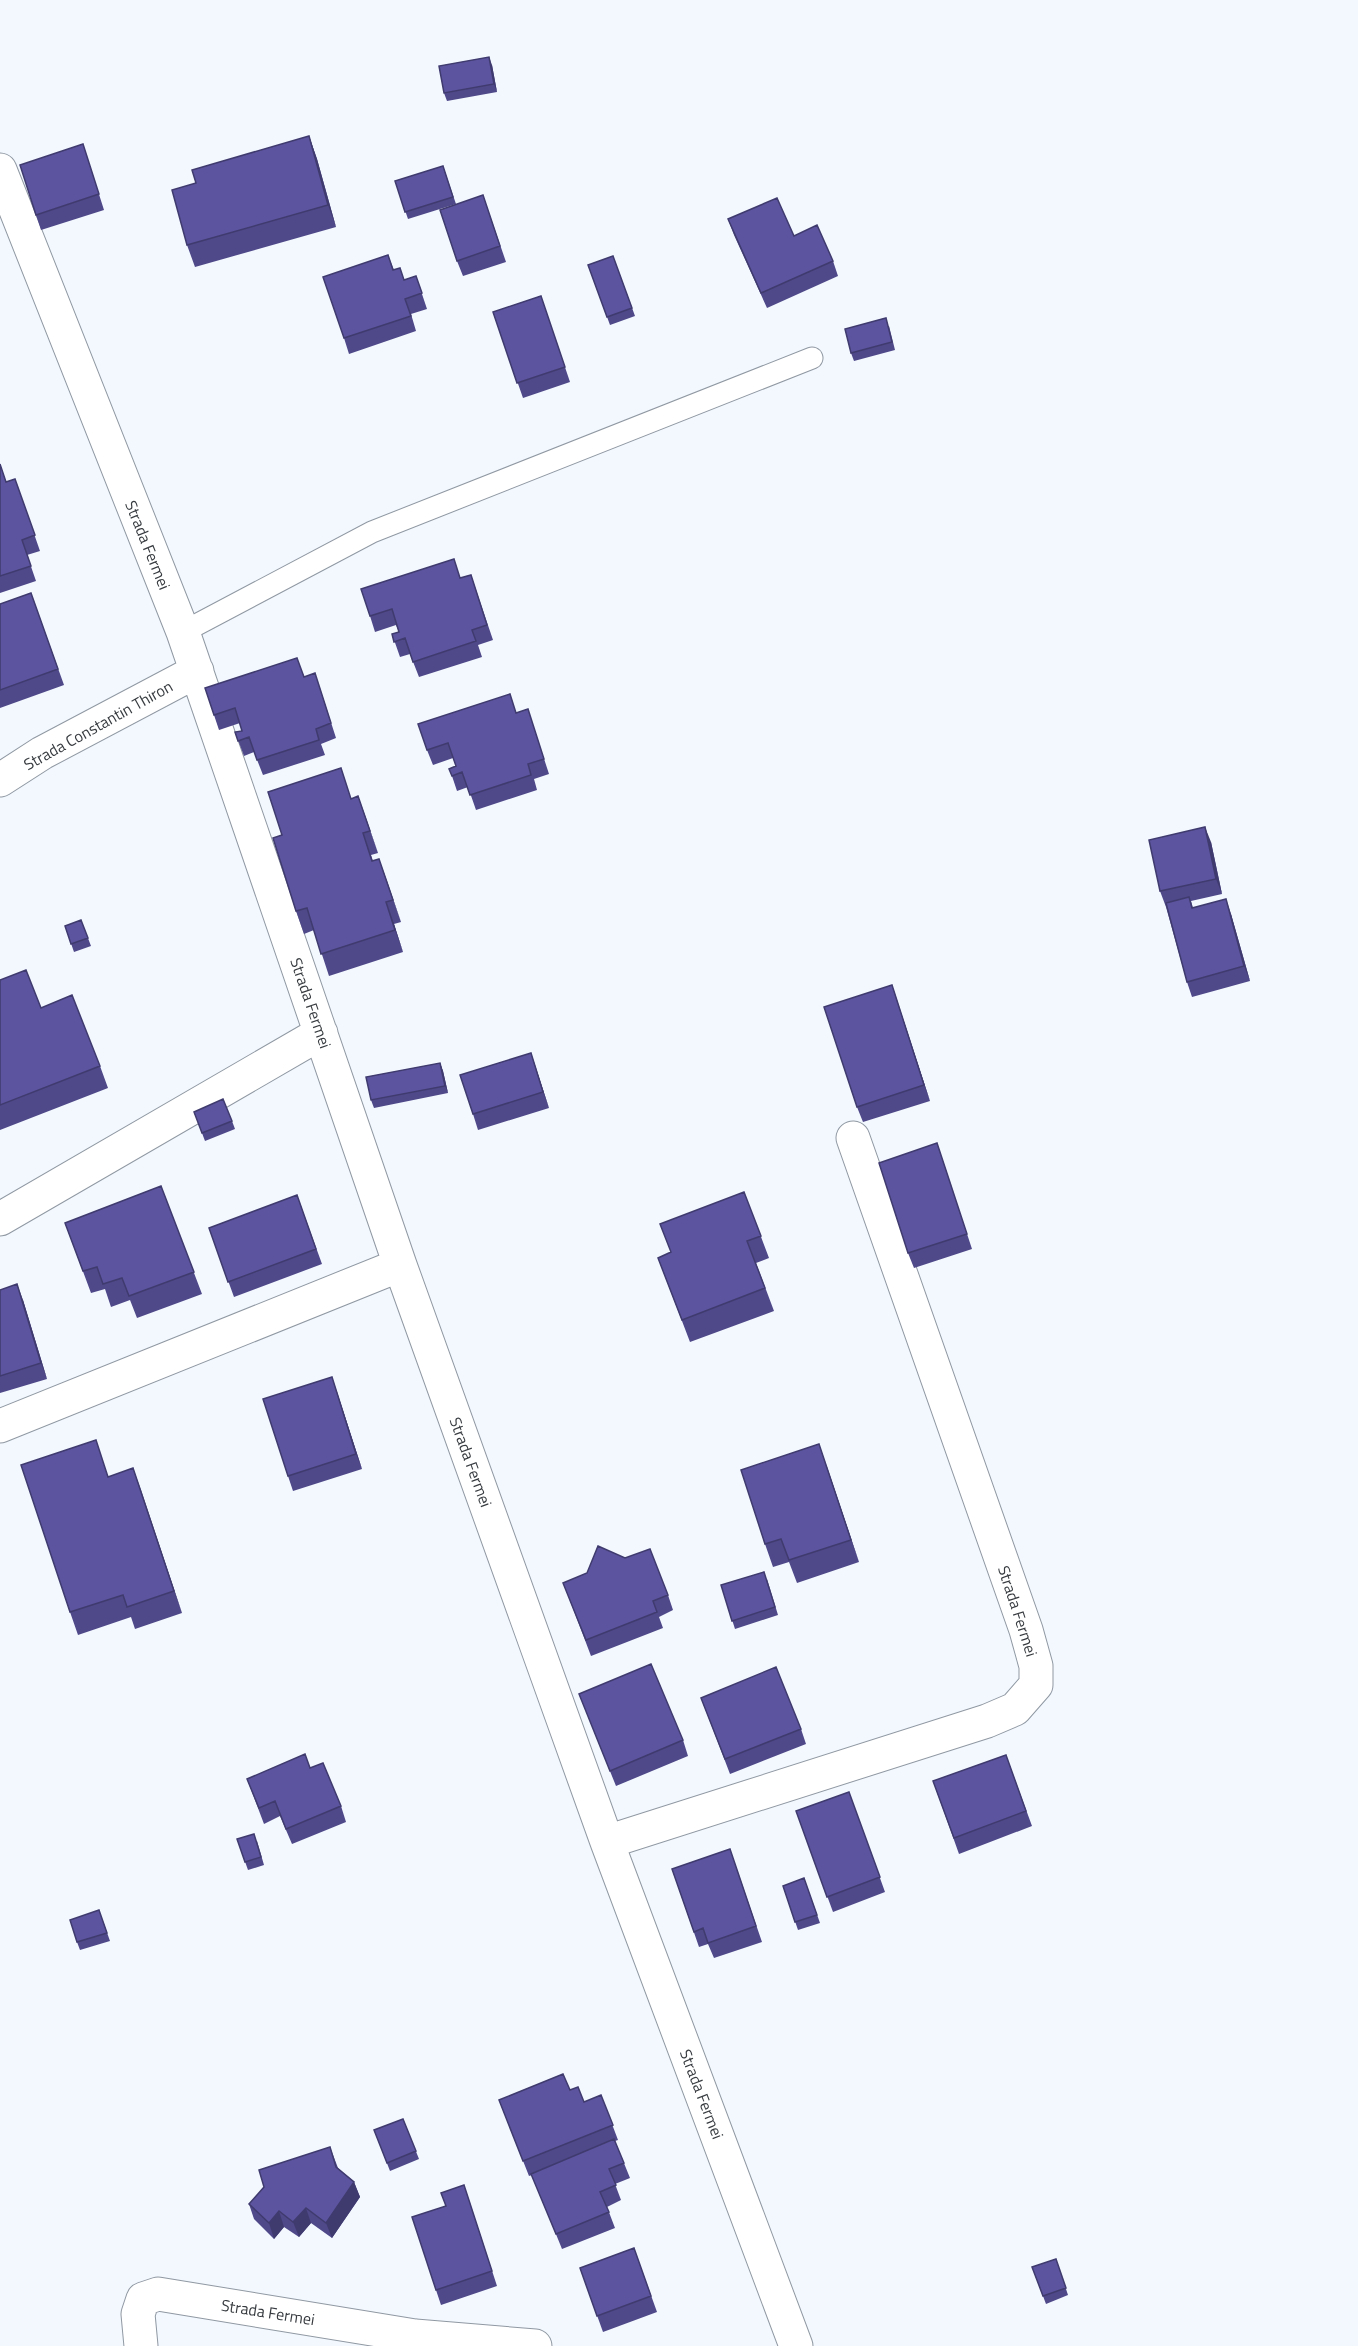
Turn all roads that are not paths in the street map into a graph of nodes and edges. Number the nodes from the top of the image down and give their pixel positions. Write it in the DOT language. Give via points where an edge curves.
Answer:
graph roads {
  1 [pos="0,170"];
  2 [pos="812,358"];
  3 [pos="183,632"];
  4 [pos="197,671"];
  5 [pos="0,780"];
  6 [pos="321,1033"];
  7 [pos="853,1138"];
  8 [pos="0,1219"];
  9 [pos="400,1266"];
  10 [pos="0,1426"];
  11 [pos="607,1842"];
  12 [pos="141,2346"];
  13 [pos="536,2346"];
  14 [pos="796,2346"];
  1 -- 3 [label="street, Strada Fermei"];
  2 -- 3 [label="lane" via="372,532"];
  3 -- 4 [label="street, Strada Fermei"];
  4 -- 5 [label="street, Strada Constantin Thiron" via="42,753"];
  4 -- 6 [label="street, Strada Fermei"];
  6 -- 8 [label="street"];
  6 -- 9 [label="street, Strada Fermei"];
  7 -- 11 [label="street, Strada Fermei" via="1026,1630 1036,1666 1036,1685 1015,1709 987,1721"];
  9 -- 10 [label="street"];
  9 -- 11 [label="street, Strada Fermei"];
  11 -- 14 [label="street, Strada Fermei"];
  12 -- 13 [label="street, Strada Fermei" via="138,2314 143,2299 158,2294 415,2336"];
}
